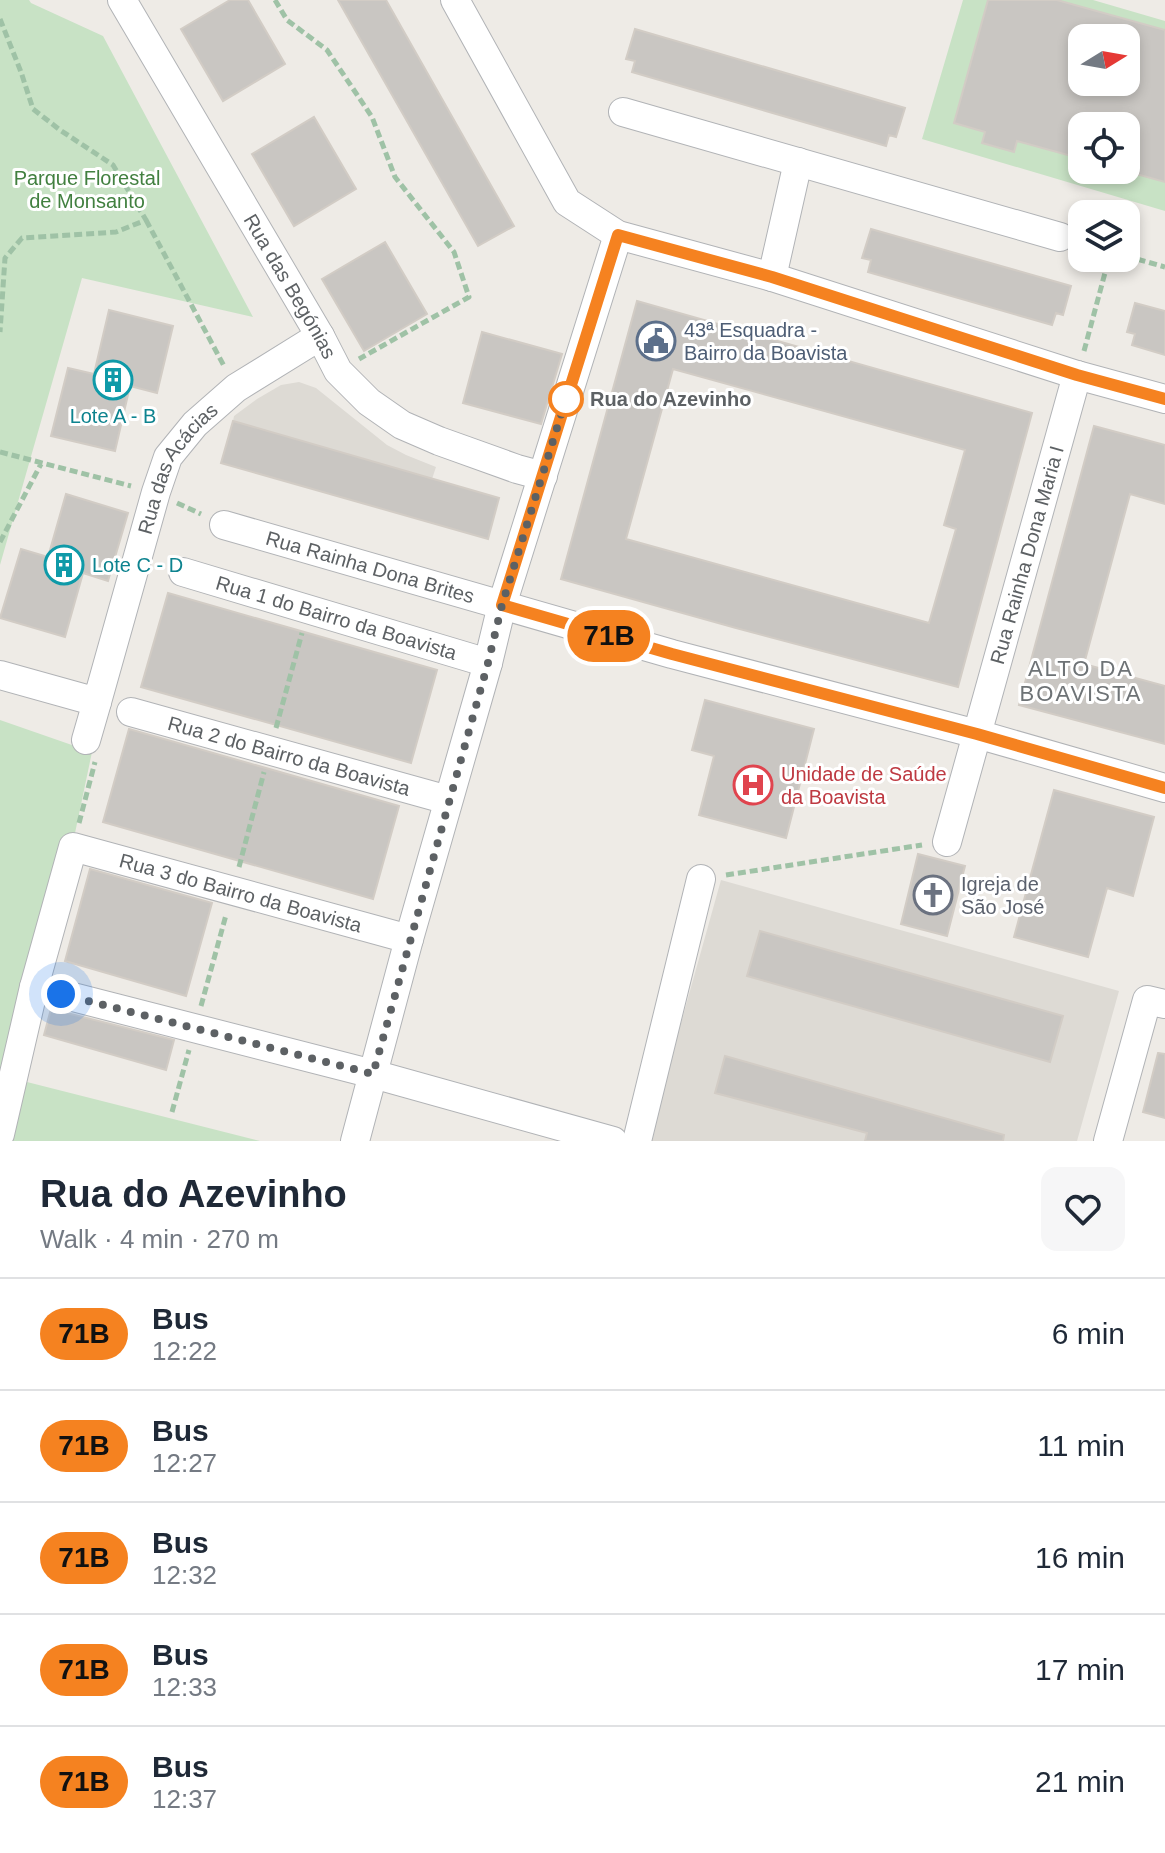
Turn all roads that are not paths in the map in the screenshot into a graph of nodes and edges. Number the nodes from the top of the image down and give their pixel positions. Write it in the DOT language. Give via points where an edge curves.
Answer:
graph roads {
  1 [pos="122,0"];
  2 [pos="455,0"];
  3 [pos="623,112"];
  4 [pos="798,162"];
  5 [pos="618,235"];
  6 [pos="1060,237"];
  7 [pos="772,277"];
  8 [pos="320,336"];
  9 [pos="1077,375"];
  10 [pos="1165,399"];
  11 [pos="543,476"];
  12 [pos="224,525"];
  13 [pos="183,572"];
  14 [pos="502,605"];
  15 [pos="488,663"];
  16 [pos="0,675"];
  17 [pos="97,702"];
  18 [pos="131,712"];
  19 [pos="977,734"];
  20 [pos="86,740"];
  21 [pos="1165,788"];
  22 [pos="448,800"];
  23 [pos="947,842"];
  24 [pos="701,879"];
  25 [pos="409,939"];
  26 [pos="34,987"];
  27 [pos="1156,1002"];
  28 [pos="373,1074"];
  29 [pos="0,1134"];
  30 [pos="1117,1139"];
  31 [pos="355,1141"];
  32 [pos="613,1141"];
  33 [pos="637,1141"];
  1 -- 8 [label="street, Rua das Begónias"];
  2 -- 5 [label="street" via="567,202"];
  3 -- 4 [label="street"];
  4 -- 6 [label="street"];
  4 -- 7 [label="street"];
  5 -- 7 [label="street"];
  5 -- 11 [label="street"];
  7 -- 9 [label="street"];
  8 -- 11 [label="street, Rua das Begónias" via="338,371 402,425"];
  8 -- 17 [label="street, Rua das Acácias" via="236,388 168,457"];
  9 -- 10 [label="street"];
  9 -- 19 [label="street, Rua Rainha Dona Maria I"];
  11 -- 14 [label="street"];
  12 -- 14 [label="street, Rua Rainha Dona Brites"];
  13 -- 15 [label="street, Rua 1 do Bairro da Boavista"];
  14 -- 15 [label="street"];
  14 -- 19 [label="street, Rua Rainha Dona Brites"];
  15 -- 22 [label="street"];
  16 -- 17 [label="street"];
  17 -- 20 [label="street, Rua das Acácias"];
  18 -- 22 [label="street, Rua 2 do Bairro da Boavista"];
  19 -- 21 [label="street, Rua Rainha Dona Brites"];
  19 -- 23 [label="street, Rua Rainha Dona Maria I"];
  22 -- 25 [label="street"];
  24 -- 33 [label="street"];
  25 -- 26 [label="street, Rua 3 do Bairro da Boavista" via="73,847"];
  25 -- 28 [label="street"];
  26 -- 28 [label="street"];
  26 -- 29 [label="street"];
  27 -- 30 [label="street"];
  28 -- 31 [label="street"];
  28 -- 32 [label="street"];
}
